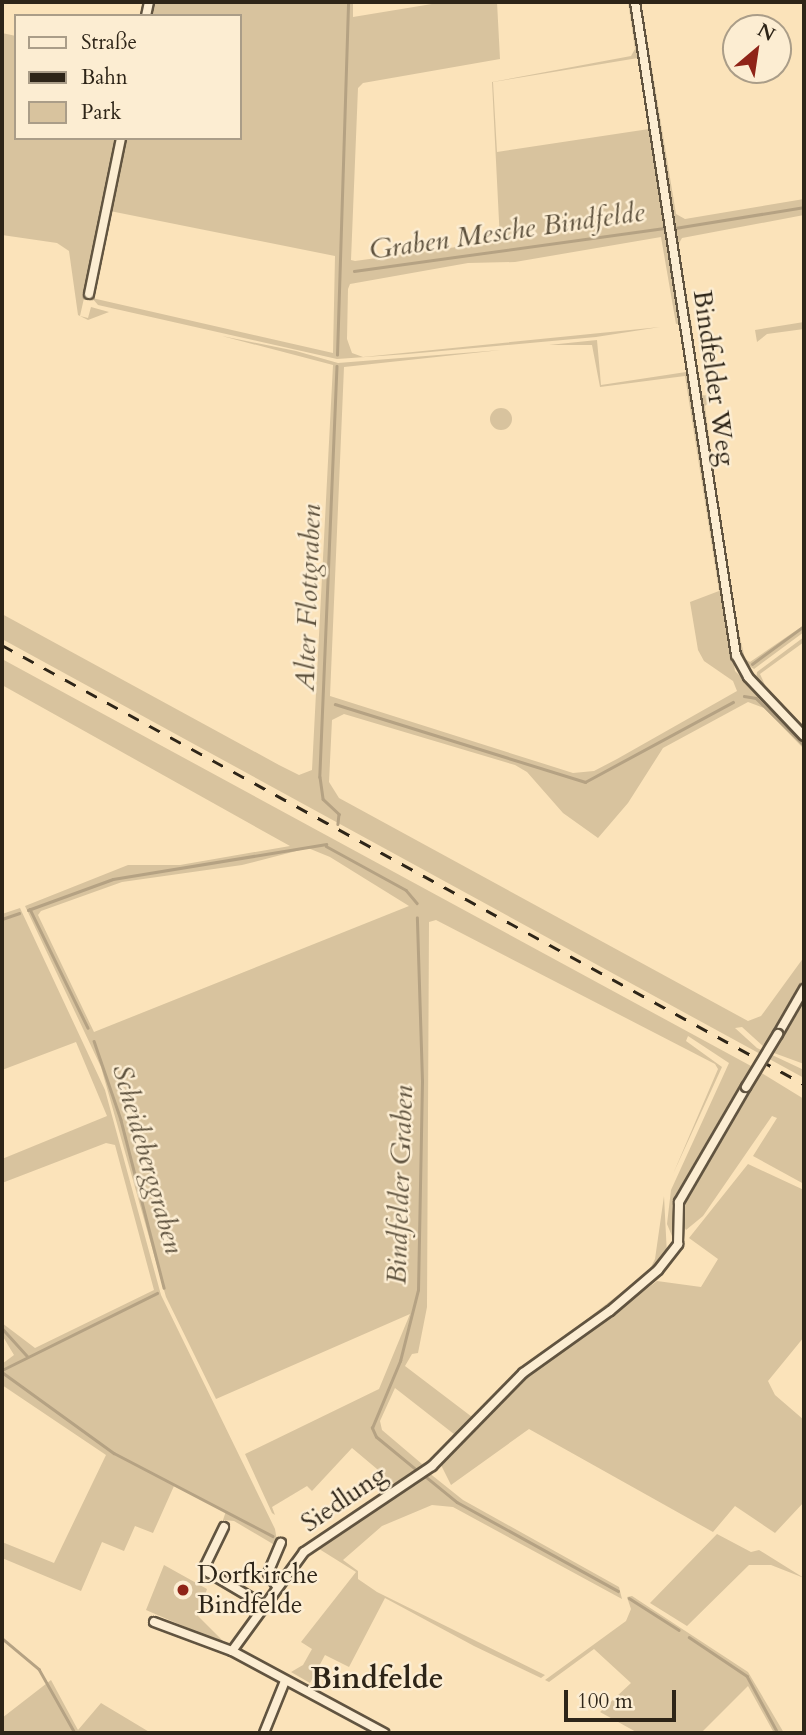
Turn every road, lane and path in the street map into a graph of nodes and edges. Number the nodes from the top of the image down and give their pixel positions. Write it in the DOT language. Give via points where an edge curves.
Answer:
graph roads {
  1 [pos="635,2"];
  2 [pos="121,140"];
  3 [pos="89,294"];
  4 [pos="804,736"];
  5 [pos="804,989"];
  6 [pos="224,1527"];
  7 [pos="281,1543"];
  8 [pos="276,1585"];
  9 [pos="262,1604"];
  10 [pos="154,1622"];
  11 [pos="232,1651"];
  12 [pos="285,1681"];
  13 [pos="264,1733"];
  14 [pos="384,1733"];
  1 -- 4 [label="street, Bindfelder Weg" via="736,655 748,677"];
  2 -- 3 [label="street"];
  5 -- 8 [label="street, Siedlung, bridge" via="679,1202 680,1236 669,1257 635,1292 523,1373 467,1435 428,1468 317,1541"];
  6 -- 9 [label="street" via="205,1566"];
  7 -- 8 [label="street" via="268,1573"];
  8 -- 9 [label="street, Siedlung"];
  9 -- 11 [label="street, Siedlung"];
  10 -- 11 [label="street"];
  11 -- 12 [label="street"];
  12 -- 13 [label="street"];
  12 -- 14 [label="street"];
}
